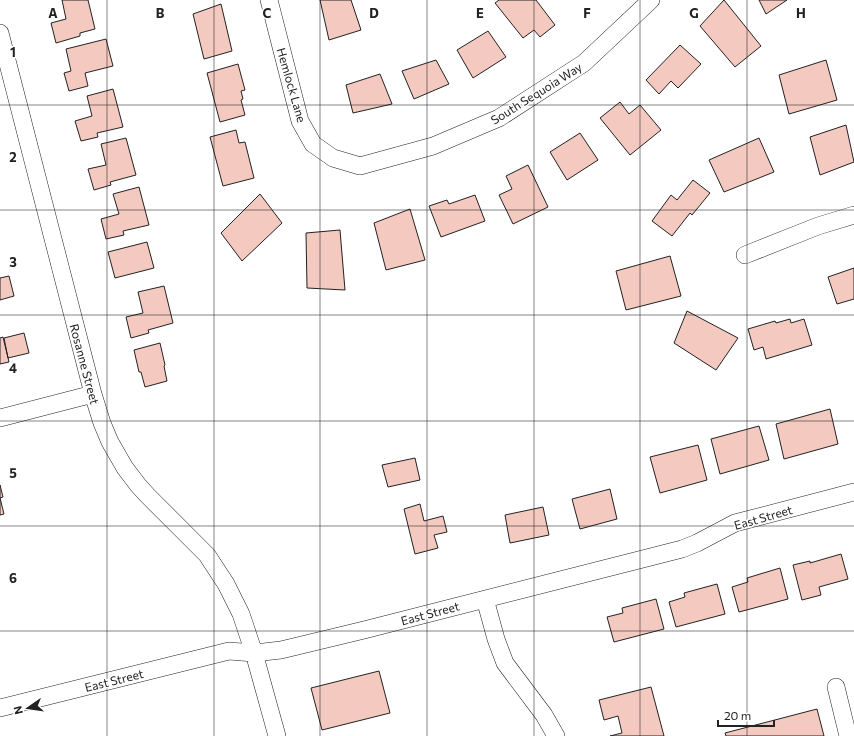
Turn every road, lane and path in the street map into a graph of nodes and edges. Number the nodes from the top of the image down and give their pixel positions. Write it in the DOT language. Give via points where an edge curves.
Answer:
graph roads {
  1 [pos="269,0"];
  2 [pos="651,0"];
  3 [pos="0,33"];
  4 [pos="4,70"];
  5 [pos="333,158"];
  6 [pos="854,215"];
  7 [pos="745,255"];
  8 [pos="93,394"];
  9 [pos="0,418"];
  10 [pos="854,492"];
  11 [pos="485,599"];
  12 [pos="254,653"];
  13 [pos="836,688"];
  14 [pos="0,708"];
  15 [pos="277,736"];
  16 [pos="556,736"];
  17 [pos="848,736"];
  1 -- 5 [label="street, Hemlock Lane" via="300,121 313,144"];
  2 -- 5 [label="street, South Sequoia Way" via="584,63 499,118 433,146 360,166"];
  3 -- 4 [label="street, Rosanne Street"];
  4 -- 8 [label="street, Rosanne Street"];
  6 -- 7 [label="street" via="818,226"];
  8 -- 9 [label="street"];
  8 -- 12 [label="street, Rosanne Street" via="110,442 138,485 207,555 219,572 241,614"];
  10 -- 11 [label="street, East Street" via="735,523 682,549"];
  11 -- 12 [label="street, East Street" via="281,650"];
  11 -- 16 [label="street" via="505,663 544,715"];
  12 -- 14 [label="street, East Street" via="229,651"];
  12 -- 15 [label="street, Rosanne Street"];
  13 -- 17 [label="street"];
}
